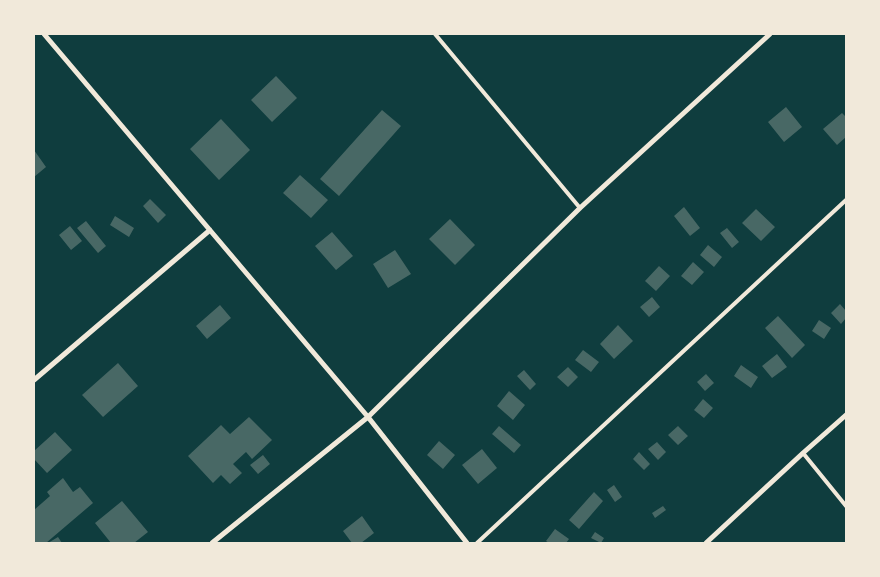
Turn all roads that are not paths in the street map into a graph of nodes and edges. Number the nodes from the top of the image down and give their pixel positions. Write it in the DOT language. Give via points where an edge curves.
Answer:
graph roads {
  1 [pos="44,34"];
  2 [pos="435,34"];
  3 [pos="770,34"];
  4 [pos="846,200"];
  5 [pos="580,208"];
  6 [pos="210,230"];
  7 [pos="34,380"];
  8 [pos="846,415"];
  9 [pos="368,417"];
  10 [pos="803,453"];
  11 [pos="846,506"];
  12 [pos="212,543"];
  13 [pos="467,543"];
  14 [pos="477,543"];
  15 [pos="706,543"];
  1 -- 6 [label="street"];
  2 -- 5 [label="lane"];
  3 -- 5 [label="street"];
  4 -- 14 [label="lane"];
  5 -- 9 [label="street"];
  6 -- 7 [label="street"];
  6 -- 9 [label="street"];
  8 -- 10 [label="street"];
  9 -- 12 [label="street"];
  9 -- 13 [label="street"];
  10 -- 11 [label="lane"];
  10 -- 15 [label="street"];
}
